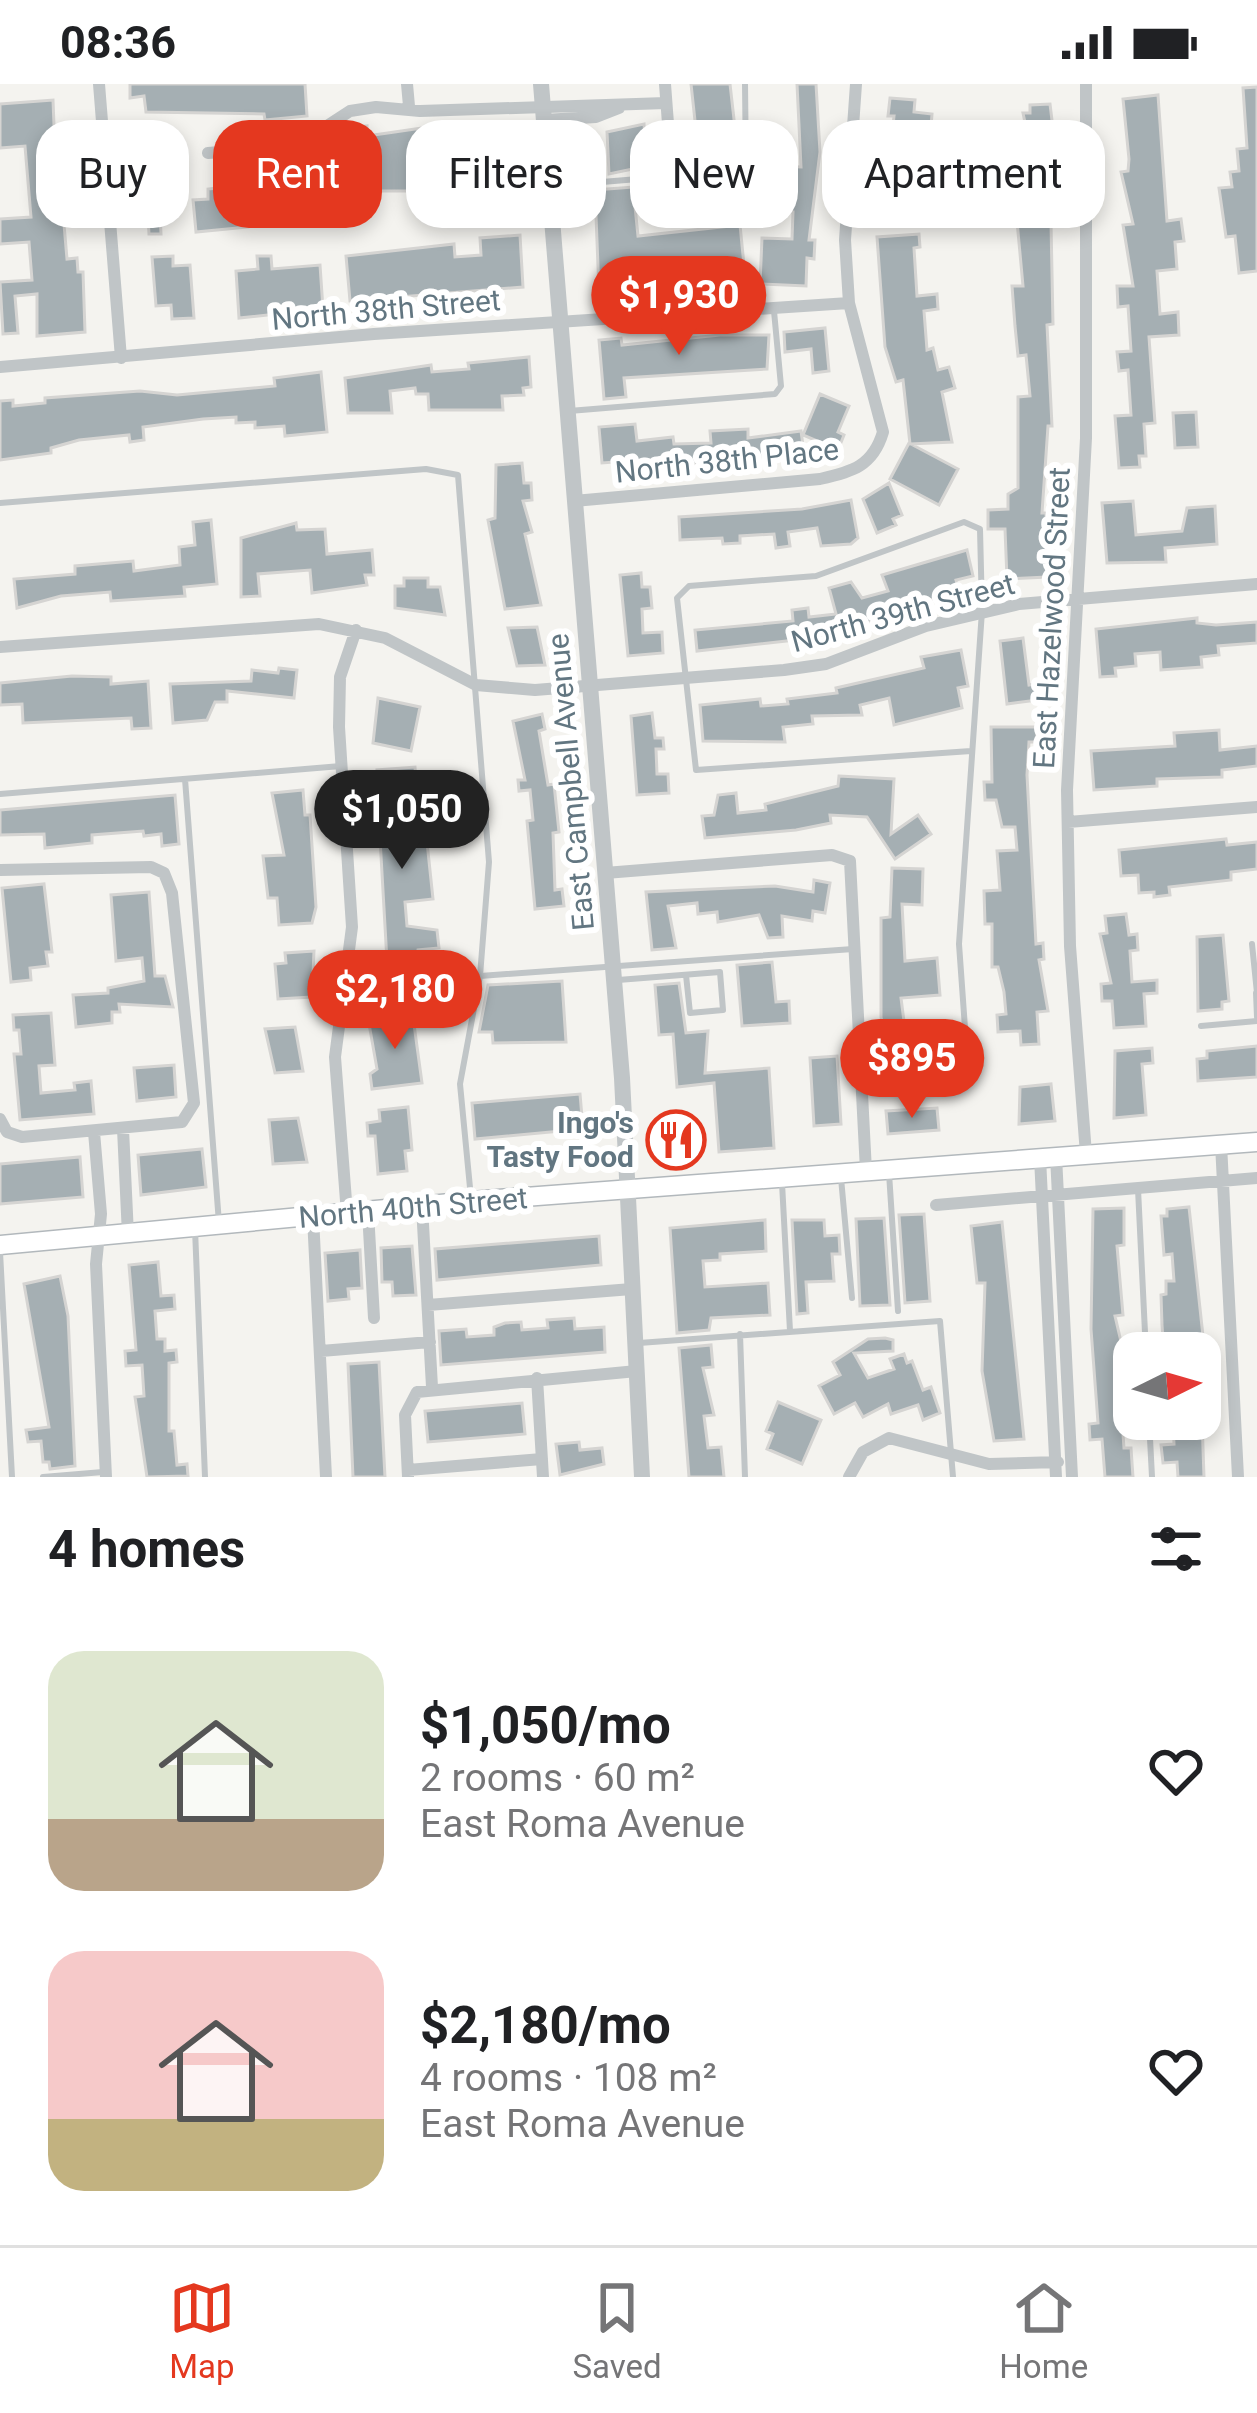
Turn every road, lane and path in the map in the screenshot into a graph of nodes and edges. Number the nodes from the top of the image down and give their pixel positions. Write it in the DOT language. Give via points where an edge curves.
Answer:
graph roads {
  1 [pos="99,84"];
  2 [pos="407,84"];
  3 [pos="542,84"];
  4 [pos="665,84"];
  5 [pos="745,84"];
  6 [pos="856,84"];
  7 [pos="1086,84"];
  8 [pos="595,101"];
  9 [pos="666,103"];
  10 [pos="409,106"];
  11 [pos="622,107"];
  12 [pos="544,112"];
  13 [pos="596,117"];
  14 [pos="545,120"];
  15 [pos="667,120"];
  16 [pos="208,154"];
  17 [pos="606,182"];
  18 [pos="552,228"];
  19 [pos="849,303"];
  20 [pos="774,308"];
  21 [pos="559,320"];
  22 [pos="121,358"];
  23 [pos="0,368"];
  24 [pos="567,411"];
  25 [pos="574,501"];
  26 [pos="0,503"];
  27 [pos="1257,584"];
  28 [pos="1076,599"];
  29 [pos="982,611"];
  30 [pos="356,630"];
  31 [pos="0,647"];
  32 [pos="686,680"];
  33 [pos="476,685"];
  34 [pos="590,687"];
  35 [pos="970,751"];
  36 [pos="341,766"];
  37 [pos="184,779"];
  38 [pos="0,794"];
  39 [pos="1257,807"];
  40 [pos="1068,822"];
  41 [pos="0,870"];
  42 [pos="605,873"];
  43 [pos="1252,944"];
  44 [pos="853,949"];
  45 [pos="614,974"];
  46 [pos="686,975"];
  47 [pos="480,976"];
  48 [pos="1256,993"];
  49 [pos="1257,1019"];
  50 [pos="1201,1025"];
  51 [pos="857,1066"];
  52 [pos="0,1119"];
  53 [pos="123,1130"];
  54 [pos="94,1132"];
  55 [pos="1257,1142"];
  56 [pos="1221,1144"];
  57 [pos="1086,1154"];
  58 [pos="1048,1157"];
  59 [pos="888,1170"];
  60 [pos="866,1172"];
  61 [pos="841,1174"];
  62 [pos="1257,1178"];
  63 [pos="782,1179"];
  64 [pos="1224,1180"];
  65 [pos="1138,1187"];
  66 [pos="628,1190"];
  67 [pos="126,1191"];
  68 [pos="100,1192"];
  69 [pos="1059,1193"];
  70 [pos="1043,1195"];
  71 [pos="472,1202"];
  72 [pos="936,1205"];
  73 [pos="422,1206"];
  74 [pos="368,1212"];
  75 [pos="347,1214"];
  76 [pos="314,1217"];
  77 [pos="220,1226"];
  78 [pos="195,1229"];
  79 [pos="128,1235"];
  80 [pos="99,1238"];
  81 [pos="0,1248"];
  82 [pos="632,1289"];
  83 [pos="852,1298"];
  84 [pos="428,1305"];
  85 [pos="898,1311"];
  86 [pos="374,1318"];
  87 [pos="790,1331"];
  88 [pos="1145,1332"];
  89 [pos="740,1334"];
  90 [pos="430,1342"];
  91 [pos="636,1343"];
  92 [pos="321,1351"];
  93 [pos="1067,1353"];
  94 [pos="1050,1354"];
  95 [pos="637,1371"];
  96 [pos="536,1378"];
  97 [pos="432,1388"];
  98 [pos="1149,1440"];
  99 [pos="951,1455"];
  100 [pos="542,1460"];
  101 [pos="1071,1461"];
  102 [pos="1055,1470"];
  103 [pos="408,1473"];
  104 [pos="106,1474"];
  105 [pos="12,1477"];
  106 [pos="43,1477"];
  107 [pos="205,1477"];
  108 [pos="326,1477"];
  109 [pos="543,1477"];
  110 [pos="642,1477"];
  111 [pos="745,1477"];
  112 [pos="849,1477"];
  113 [pos="953,1477"];
  114 [pos="1072,1477"];
  115 [pos="1152,1477"];
  116 [pos="1238,1477"];
  1 -- 22 [label="street"];
  2 -- 10 [label="street"];
  3 -- 12 [label="street, East Campbell Avenue"];
  4 -- 9 [label="street"];
  5 -- 17 [label="lane" via="746,170"];
  6 -- 19 [label="street" via="845,240"];
  7 -- 28 [label="street, East Hazelwood Street" via="1090,253"];
  8 -- 11 [label="street"];
  8 -- 12 [label="street"];
  8 -- 13 [label="street"];
  9 -- 11 [label="street"];
  9 -- 15 [label="street"];
  10 -- 12 [label="street"];
  10 -- 16 [label="street" via="350,111 282,147"];
  11 -- 13 [label="street"];
  12 -- 13 [label="street"];
  12 -- 14 [label="street, East Campbell Avenue"];
  18 -- 21 [label="street, East Campbell Avenue"];
  19 -- 20 [label="street, North 38th Street"];
  19 -- 25 [label="street, North 38th Place" via="883,432 878,452 857,471"];
  20 -- 21 [label="street, North 38th Street"];
  20 -- 24 [label="lane" via="782,386 775,394"];
  21 -- 22 [label="street, North 38th Street"];
  21 -- 24 [label="street, East Campbell Avenue"];
  22 -- 23 [label="street, North 38th Street"];
  24 -- 25 [label="street, East Campbell Avenue"];
  25 -- 34 [label="street, East Campbell Avenue"];
  26 -- 33 [label="lane" via="426,469 458,475"];
  27 -- 28 [label="street, North 39th Street"];
  28 -- 29 [label="street, North 39th Street"];
  28 -- 40 [label="street, East Hazelwood Street"];
  29 -- 32 [label="street, North 39th Street" via="826,664"];
  29 -- 32 [label="lane" via="980,530 964,522 816,576 689,586 676,598"];
  29 -- 35 [label="lane"];
  30 -- 31 [label="street, North 39th Street" via="320,624"];
  30 -- 33 [label="street, North 39th Street"];
  30 -- 36 [label="street" via="340,677"];
  32 -- 34 [label="street, North 39th Street"];
  32 -- 35 [label="lane" via="696,770"];
  33 -- 34 [label="street, North 39th Street"];
  33 -- 47 [label="lane" via="490,862"];
  34 -- 42 [label="street, East Campbell Avenue"];
  35 -- 51 [label="lane" via="959,944 967,1056"];
  36 -- 37 [label="lane"];
  36 -- 75 [label="street" via="352,927 335,1057"];
  37 -- 38 [label="lane"];
  37 -- 77 [label="lane"];
  39 -- 40 [label="street"];
  40 -- 57 [label="street, East Hazelwood Street"];
  41 -- 53 [label="street" via="135,867 166,876 194,1103 182,1122"];
  42 -- 44 [label="street" via="832,855 850,861 855,880"];
  42 -- 45 [label="street, East Campbell Avenue"];
  43 -- 48 [label="lane"];
  44 -- 45 [label="lane"];
  44 -- 51 [label="street"];
  45 -- 46 [label="lane"];
  45 -- 47 [label="lane"];
  45 -- 66 [label="street, East Campbell Avenue"];
  46 -- 46 [label="lane" via="720,972 723,1010 690,1013"];
  47 -- 71 [label="lane" via="460,1084"];
  48 -- 49 [label="lane"];
  49 -- 50 [label="lane"];
  51 -- 60 [label="street"];
  52 -- 54 [label="street" via="22,1137"];
  53 -- 54 [label="street"];
  53 -- 67 [label="street"];
  54 -- 68 [label="street"];
  55 -- 56 [label="main road, North 40th Street"];
  56 -- 57 [label="main road, North 40th Street"];
  56 -- 64 [label="street"];
  57 -- 58 [label="main road, North 40th Street"];
  58 -- 59 [label="main road, North 40th Street"];
  58 -- 69 [label="street"];
  58 -- 70 [label="street"];
  59 -- 60 [label="main road, North 40th Street"];
  59 -- 85 [label="lane"];
  60 -- 61 [label="main road, North 40th Street"];
  61 -- 63 [label="main road, North 40th Street"];
  61 -- 83 [label="lane"];
  62 -- 64 [label="street"];
  63 -- 66 [label="main road, North 40th Street"];
  63 -- 87 [label="lane"];
  64 -- 65 [label="street"];
  64 -- 116 [label="street"];
  65 -- 69 [label="street"];
  65 -- 88 [label="lane"];
  66 -- 71 [label="main road, North 40th Street"];
  66 -- 82 [label="street, East Campbell Avenue"];
  67 -- 68 [label="street"];
  67 -- 79 [label="street"];
  68 -- 80 [label="street"];
  69 -- 70 [label="street"];
  69 -- 93 [label="street"];
  70 -- 72 [label="street"];
  70 -- 94 [label="street"];
  71 -- 73 [label="main road, North 40th Street"];
  73 -- 74 [label="main road, North 40th Street"];
  73 -- 84 [label="street"];
  74 -- 75 [label="main road, North 40th Street"];
  74 -- 86 [label="street"];
  75 -- 76 [label="main road, North 40th Street"];
  76 -- 77 [label="main road, North 40th Street"];
  76 -- 92 [label="street"];
  77 -- 78 [label="main road, North 40th Street"];
  78 -- 79 [label="main road, North 40th Street"];
  78 -- 107 [label="lane"];
  79 -- 80 [label="main road, North 40th Street"];
  80 -- 81 [label="main road, North 40th Street"];
  80 -- 104 [label="street"];
  81 -- 105 [label="lane"];
  82 -- 84 [label="street"];
  82 -- 91 [label="street, East Campbell Avenue"];
  84 -- 90 [label="street"];
  87 -- 89 [label="lane"];
  87 -- 99 [label="lane" via="940,1322"];
  89 -- 91 [label="lane"];
  89 -- 111 [label="lane"];
  90 -- 92 [label="street"];
  90 -- 97 [label="street"];
  91 -- 95 [label="street, East Campbell Avenue"];
  92 -- 108 [label="street"];
  93 -- 94 [label="street"];
  93 -- 101 [label="street"];
  94 -- 102 [label="street"];
  95 -- 96 [label="street"];
  95 -- 110 [label="street, East Campbell Avenue"];
  96 -- 97 [label="street"];
  96 -- 100 [label="street"];
  97 -- 103 [label="street" via="407,1404"];
  98 -- 115 [label="lane"];
  99 -- 102 [label="street"];
  99 -- 112 [label="street" via="889,1438 862,1452"];
  99 -- 113 [label="lane"];
  100 -- 103 [label="street"];
  100 -- 109 [label="street"];
  101 -- 102 [label="street"];
  101 -- 114 [label="street"];
  104 -- 106 [label="lane"];
}
